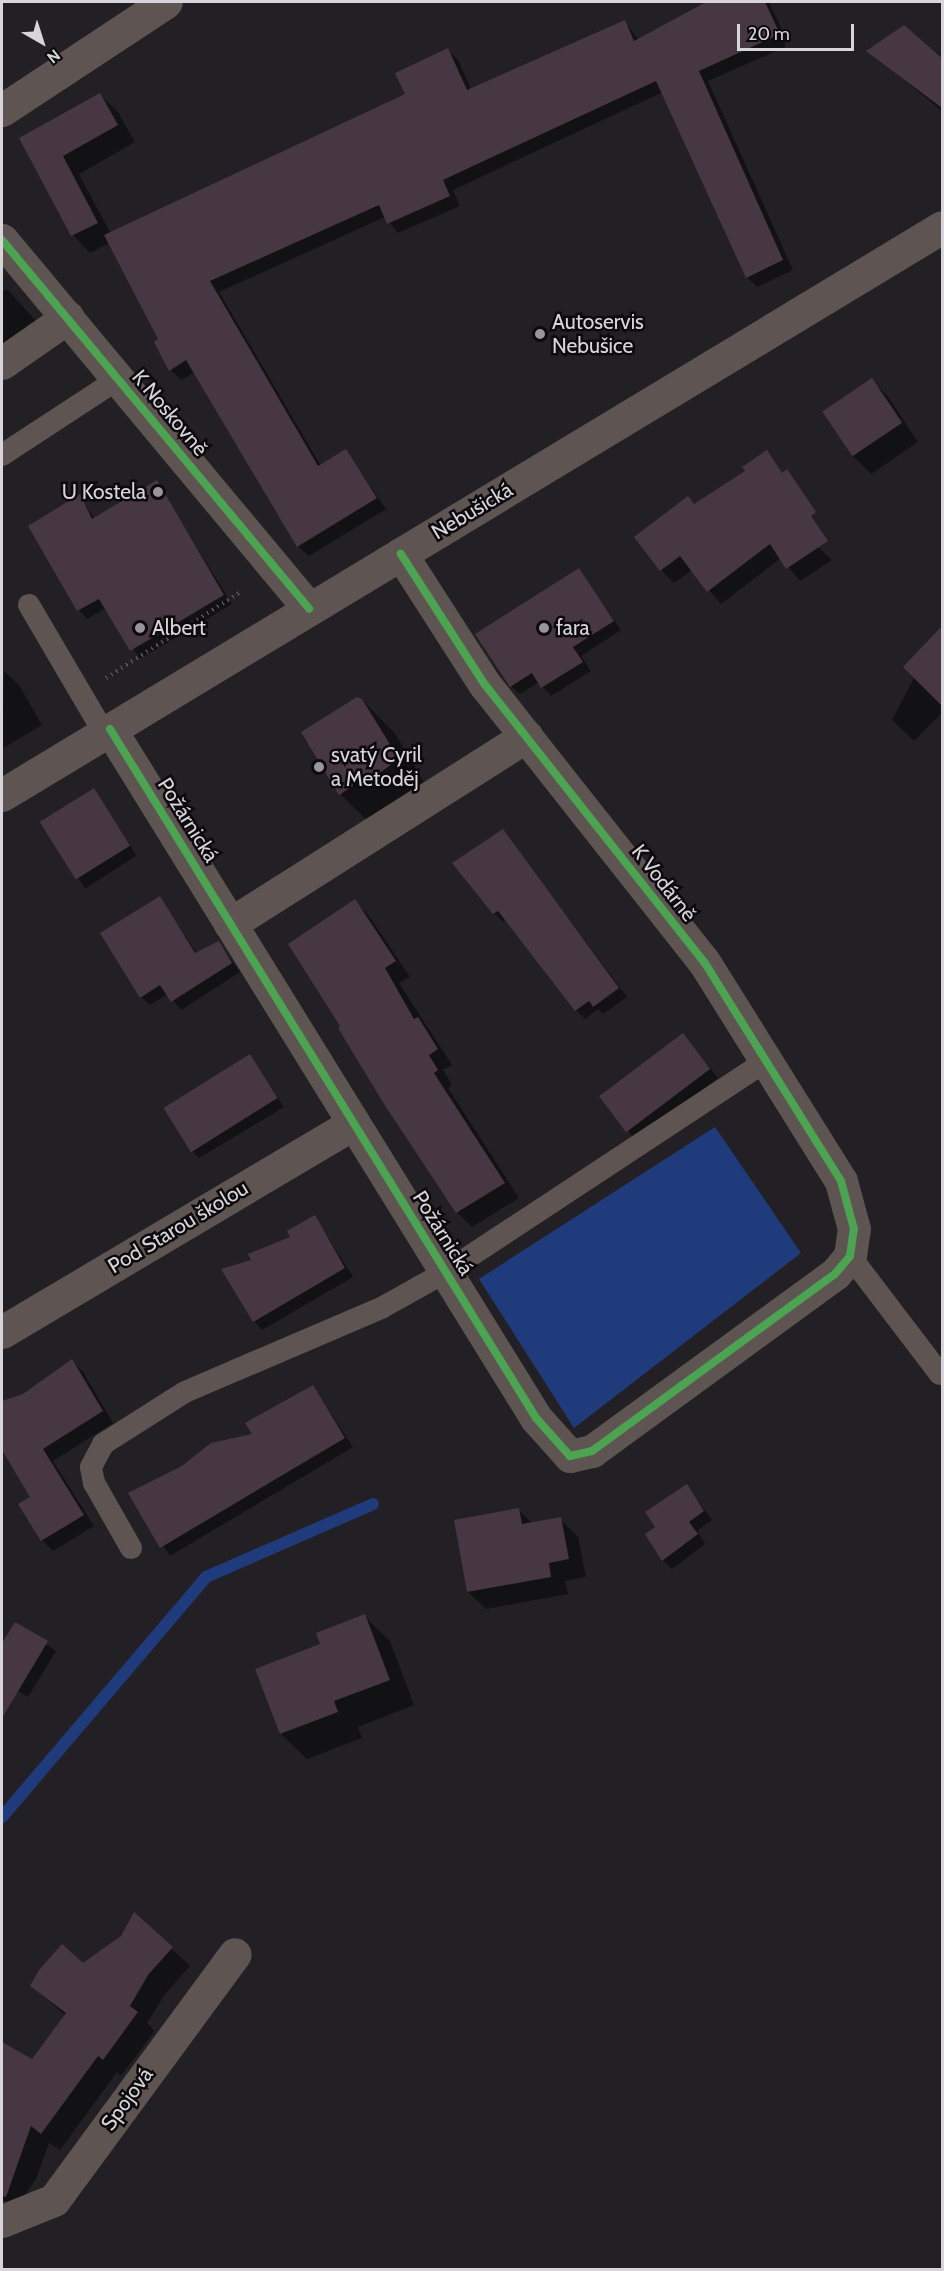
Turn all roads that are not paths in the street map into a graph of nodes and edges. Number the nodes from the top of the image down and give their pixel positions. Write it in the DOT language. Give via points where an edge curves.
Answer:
graph roads {
  1 [pos="166,2"];
  2 [pos="2,110"];
  3 [pos="942,227"];
  4 [pos="2,240"];
  5 [pos="68,316"];
  6 [pos="2,363"];
  7 [pos="118,379"];
  8 [pos="2,455"];
  9 [pos="401,554"];
  10 [pos="29,605"];
  11 [pos="309,609"];
  12 [pos="107,731"];
  13 [pos="526,736"];
  14 [pos="2,795"];
  15 [pos="230,924"];
  16 [pos="766,1062"];
  17 [pos="354,1123"];
  18 [pos="850,1256"];
  19 [pos="446,1272"];
  20 [pos="2,1332"];
  21 [pos="940,1374"];
  22 [pos="131,1548"];
  23 [pos="235,1954"];
  24 [pos="2,2221"];
  1 -- 2 [label="street"];
  3 -- 9 [label="street, Nebušická"];
  4 -- 5 [label="street, K Noskovně"];
  5 -- 6 [label="street"];
  5 -- 7 [label="street, K Noskovně"];
  7 -- 8 [label="lane"];
  7 -- 11 [label="street, K Noskovně"];
  9 -- 11 [label="street, Nebušická"];
  9 -- 13 [label="street, K Vodárně" via="485,685"];
  10 -- 12 [label="lane"];
  11 -- 12 [label="street, Nebušická"];
  12 -- 14 [label="street, Nebušická"];
  12 -- 15 [label="street, Požárnická"];
  13 -- 15 [label="street"];
  13 -- 16 [label="street, K Vodárně" via="704,962"];
  15 -- 17 [label="street, Požárnická"];
  16 -- 18 [label="street, K Vodárně" via="841,1181 854,1229"];
  16 -- 19 [label="lane"];
  17 -- 19 [label="street, Požárnická"];
  17 -- 20 [label="street, Pod Starou školou"];
  18 -- 19 [label="street, Požárnická" via="835,1274 592,1451 570,1456 536,1418"];
  18 -- 21 [label="lane"];
  19 -- 22 [label="lane" via="383,1306 185,1392 103,1444 91,1467 94,1483"];
  23 -- 24 [label="street, Spojová" via="54,2200"];
}
